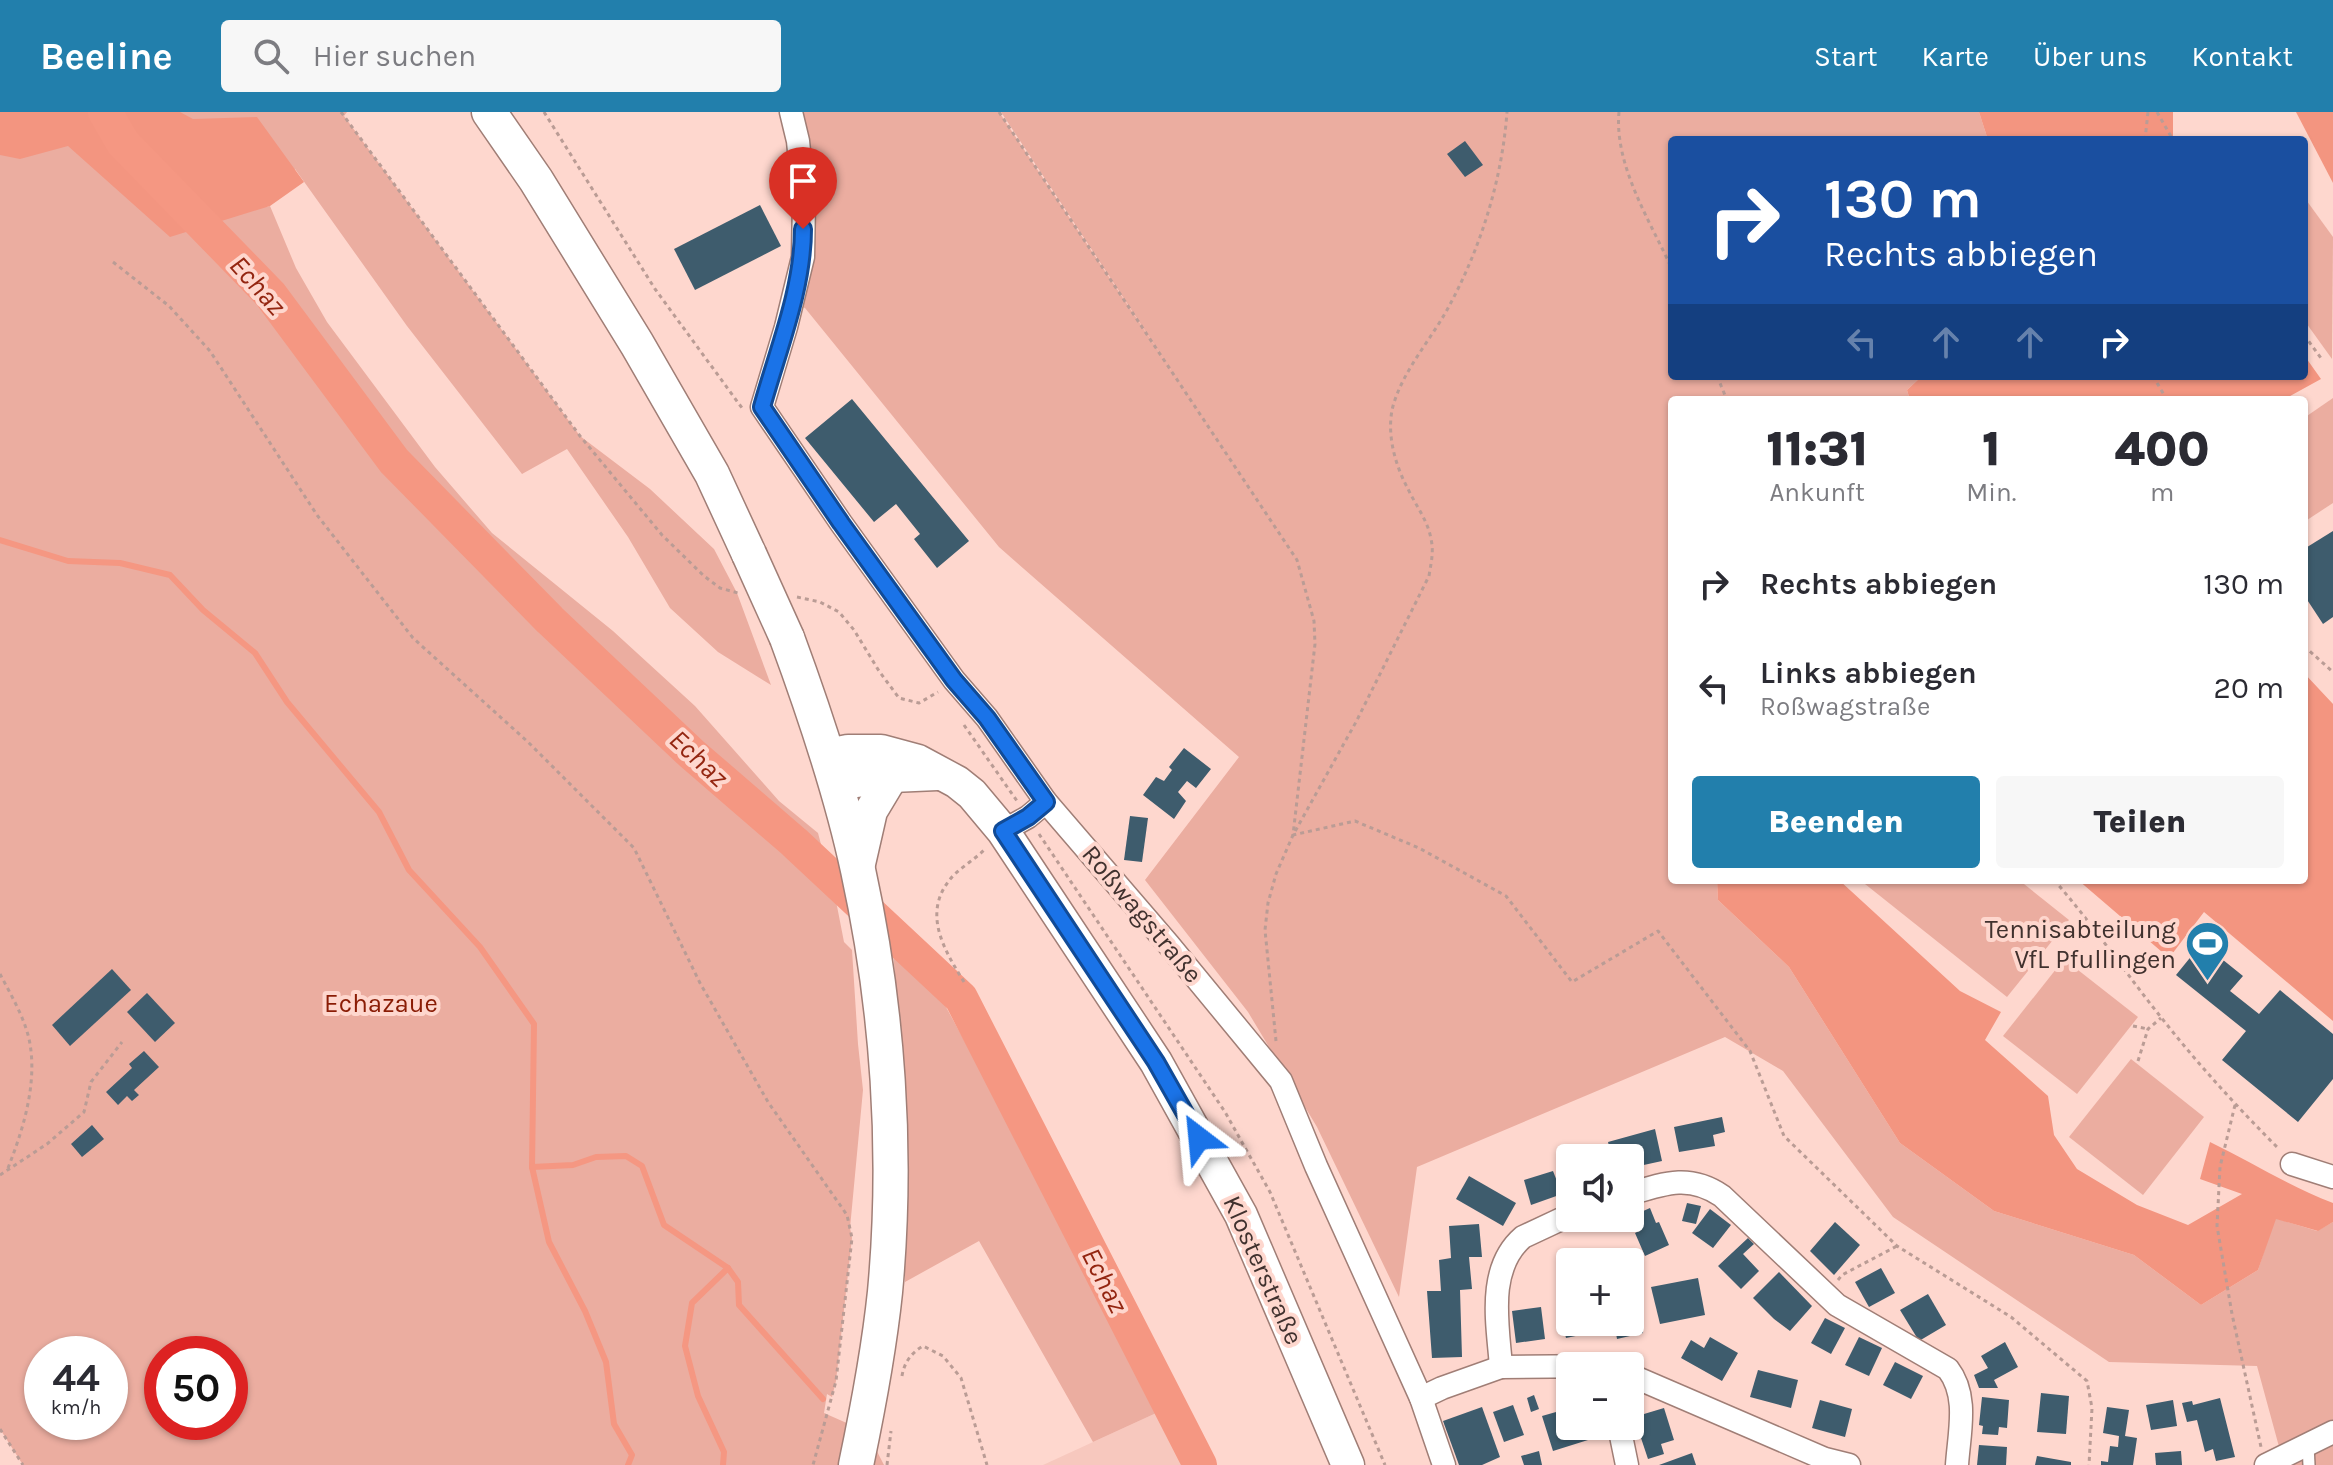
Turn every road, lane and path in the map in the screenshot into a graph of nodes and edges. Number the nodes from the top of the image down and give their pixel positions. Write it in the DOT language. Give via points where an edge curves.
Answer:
graph roads {
  1 [pos="341,112"];
  2 [pos="489,112"];
  3 [pos="544,112"];
  4 [pos="791,112"];
  5 [pos="999,112"];
  6 [pos="1507,112"];
  7 [pos="1619,112"];
  8 [pos="2148,112"];
  9 [pos="2157,112"];
  10 [pos="2145,136"];
  11 [pos="2171,136"];
  12 [pos="1668,260"];
  13 [pos="113,262"];
  14 [pos="655,289"];
  15 [pos="2308,340"];
  16 [pos="2321,358"];
  17 [pos="580,436"];
  18 [pos="2308,650"];
  19 [pos="2333,672"];
  20 [pos="963,724"];
  21 [pos="832,770"];
  22 [pos="940,774"];
  23 [pos="892,776"];
  24 [pos="1046,802"];
  25 [pos="1015,824"];
  26 [pos="1293,835"];
  27 [pos="860,879"];
  28 [pos="2057,884"];
  29 [pos="1081,897"];
  30 [pos="0,974"];
  31 [pos="964,982"];
  32 [pos="2161,1018"];
  33 [pos="2133,1026"];
  34 [pos="2148,1029"];
  35 [pos="122,1042"];
  36 [pos="2138,1061"];
  37 [pos="1281,1081"];
  38 [pos="2235,1105"];
  39 [pos="2292,1164"];
  40 [pos="8,1168"];
  41 [pos="0,1175"];
  42 [pos="2333,1177"];
  43 [pos="1644,1190"];
  44 [pos="1556,1222"];
  45 [pos="1897,1246"];
  46 [pos="1826,1294"];
  47 [pos="1556,1366"];
  48 [pos="1501,1367"];
  49 [pos="1644,1381"];
  50 [pos="901,1382"];
  51 [pos="1421,1398"];
  52 [pos="893,1423"];
  53 [pos="0,1429"];
  54 [pos="2333,1432"];
  55 [pos="1622,1440"];
  56 [pos="2308,1455"];
  57 [pos="2264,1457"];
  58 [pos="1825,1462"];
  59 [pos="23,1465"];
  60 [pos="813,1465"];
  61 [pos="856,1465"];
  62 [pos="887,1465"];
  63 [pos="987,1465"];
  64 [pos="1348,1465"];
  65 [pos="1444,1465"];
  66 [pos="1627,1465"];
  67 [pos="1849,1465"];
  68 [pos="1957,1465"];
  69 [pos="2089,1465"];
  1 -- 17 [label="path"];
  2 -- 21 [label="main road, bridge" via="536,180 712,474 787,638"];
  3 -- 14 [label="path"];
  4 -- 24 [label="street, Roßwagstraße" via="804,201 803,257 762,407"];
  5 -- 26 [label="path" via="1297,560 1315,644"];
  6 -- 26 [label="path" via="1502,160 1474,249 1459,288 1407,372 1393,409 1392,444 1431,539 1429,576"];
  7 -- 12 [label="path" via="1624,166"];
  8 -- 10 [label="path"];
  9 -- 11 [label="path"];
  13 -- 60 [label="path" via="169,306 210,351 317,515 413,638 634,848 700,983 768,1102 847,1215 852,1238 836,1381"];
  15 -- 16 [label="path"];
  18 -- 19 [label="path"];
  20 -- 25 [label="path"];
  21 -- 22 [label="main road, Klosterstraße" via="848,751 881,751 918,761"];
  21 -- 23 [label="main road"];
  21 -- 27 [label="main road"];
  22 -- 23 [label="main road"];
  22 -- 25 [label="main road, Klosterstraße"];
  23 -- 27 [label="main road" via="871,811"];
  24 -- 25 [label="street"];
  24 -- 37 [label="street, Roßwagstraße"];
  25 -- 29 [label="path"];
  25 -- 31 [label="path" via="949,880 937,901 942,947"];
  25 -- 64 [label="main road, Klosterstraße" via="1233,1201"];
  26 -- 37 [label="path" via="1276,874 1265,930"];
  26 -- 45 [label="path" via="1355,821 1419,848 1506,896 1572,982 1658,931 1750,1051 1784,1136"];
  27 -- 61 [label="main road" via="883,1024 889,1143 885,1291"];
  28 -- 32 [label="path"];
  30 -- 40 [label="path" via="30,1043 22,1132"];
  32 -- 34 [label="path"];
  32 -- 38 [label="path"];
  33 -- 34 [label="path"];
  34 -- 36 [label="path"];
  35 -- 40 [label="path" via="91,1082 84,1112"];
  37 -- 51 [label="street, Roßwagstraße"];
  38 -- 39 [label="path"];
  38 -- 57 [label="path" via="2220,1167 2217,1226"];
  39 -- 42 [label="street"];
  40 -- 41 [label="path"];
  43 -- 46 [label="street" via="1682,1181 1709,1187"];
  44 -- 48 [label="street" via="1523,1237 1509,1255 1497,1293"];
  45 -- 46 [label="path" via="1842,1275"];
  45 -- 69 [label="path" via="2011,1317 2087,1381 2092,1408"];
  46 -- 68 [label="street" via="1948,1369 1957,1381 1961,1409"];
  47 -- 48 [label="street"];
  48 -- 51 [label="street"];
  49 -- 58 [label="street"];
  50 -- 63 [label="path" via="914,1351 923,1346 943,1356 961,1378"];
  51 -- 65 [label="street, Roßwagstraße"];
  52 -- 62 [label="path"];
  53 -- 59 [label="path"];
  54 -- 56 [label="street"];
  55 -- 66 [label="street"];
  56 -- 57 [label="street"];
  58 -- 67 [label="street"];
}
